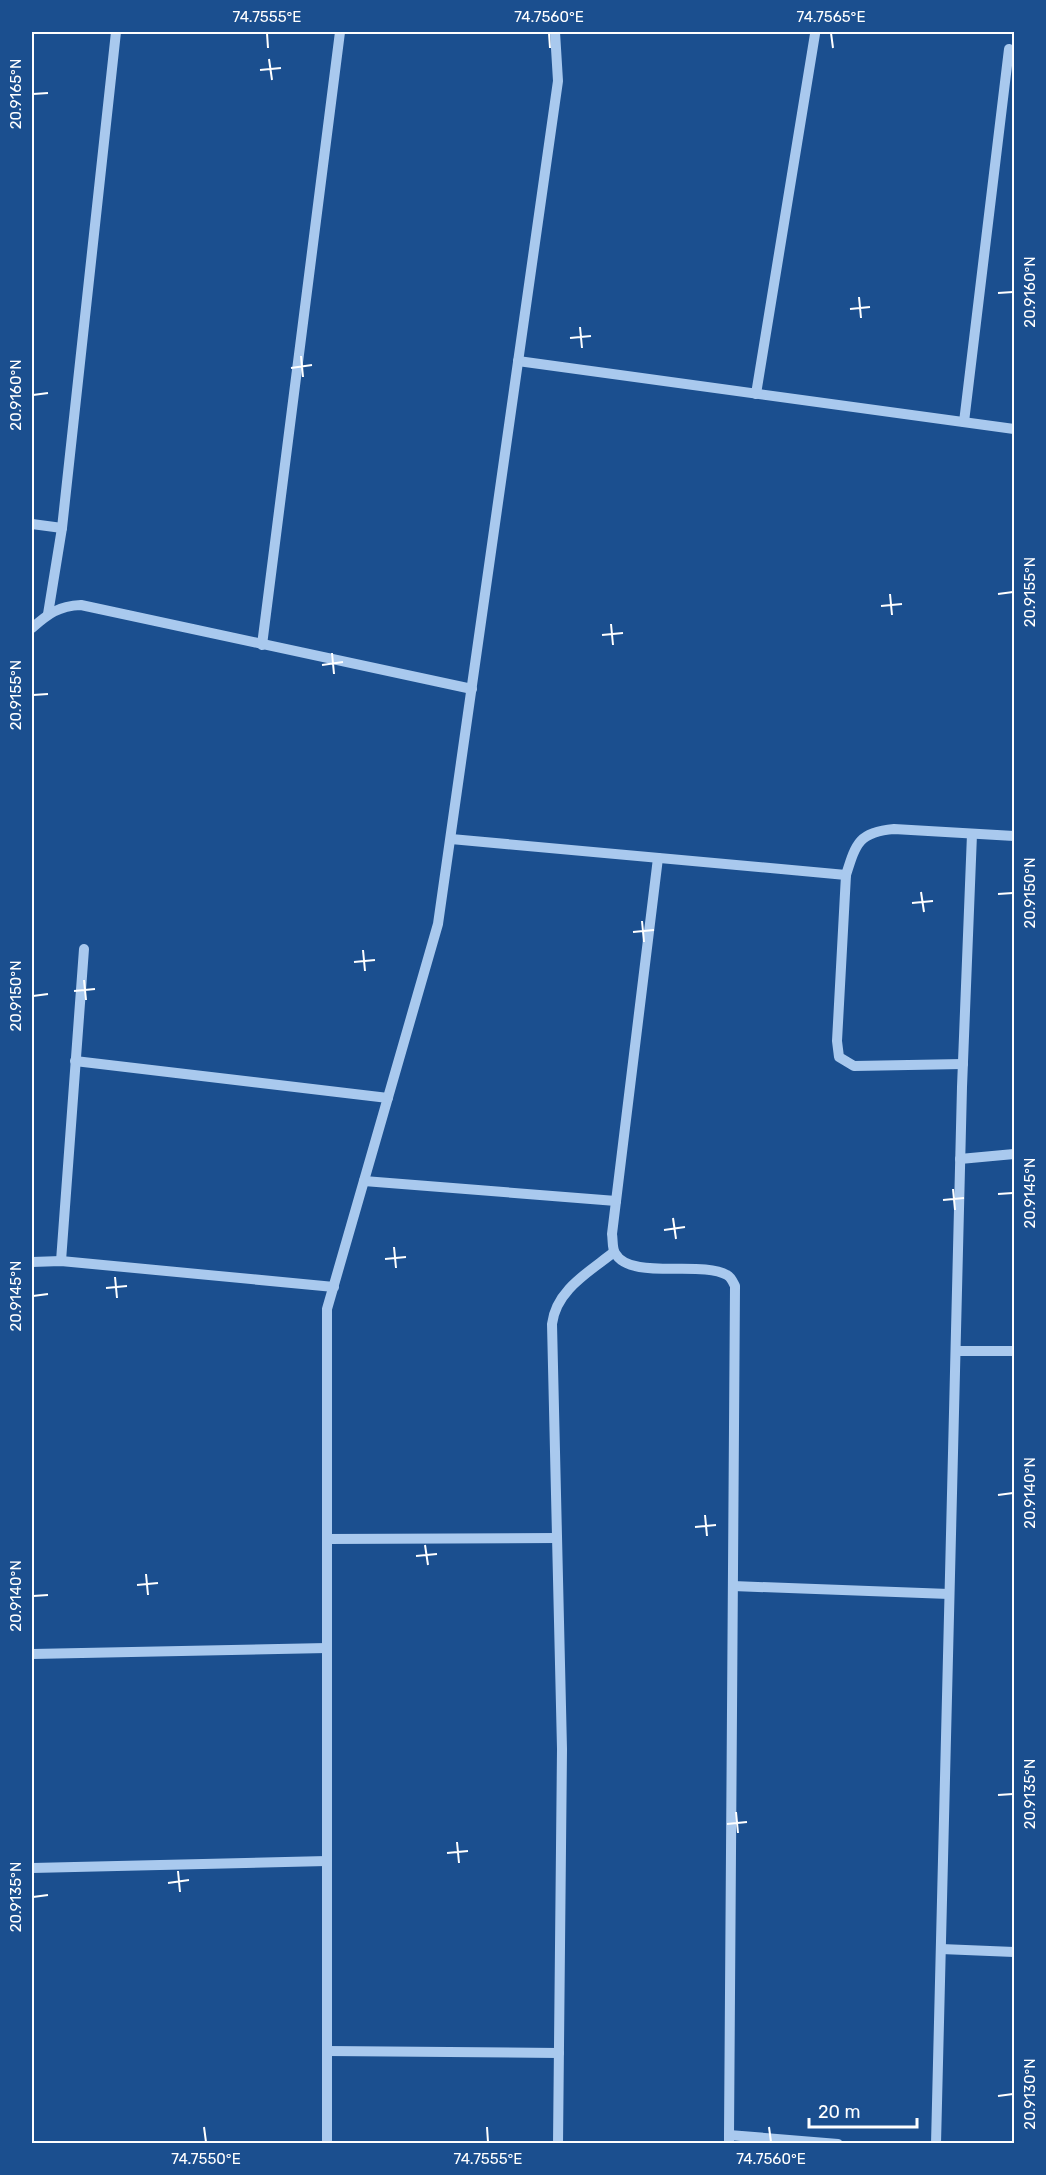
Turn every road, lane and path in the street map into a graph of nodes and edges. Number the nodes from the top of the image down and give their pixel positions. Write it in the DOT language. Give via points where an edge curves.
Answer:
graph roads {
  1 [pos="116,32"];
  2 [pos="340,32"];
  3 [pos="555,32"];
  4 [pos="815,34"];
  5 [pos="1009,49"];
  6 [pos="518,361"];
  7 [pos="756,394"];
  8 [pos="964,422"];
  9 [pos="1014,429"];
  10 [pos="32,524"];
  11 [pos="62,528"];
  12 [pos="48,614"];
  13 [pos="32,628"];
  14 [pos="262,645"];
  15 [pos="472,689"];
  16 [pos="972,834"];
  17 [pos="1014,836"];
  18 [pos="451,839"];
  19 [pos="658,858"];
  20 [pos="846,875"];
  21 [pos="84,949"];
  22 [pos="75,1061"];
  23 [pos="963,1064"];
  24 [pos="388,1098"];
  25 [pos="1014,1154"];
  26 [pos="960,1159"];
  27 [pos="364,1181"];
  28 [pos="616,1201"];
  29 [pos="614,1252"];
  30 [pos="61,1261"];
  31 [pos="32,1262"];
  32 [pos="334,1287"];
  33 [pos="956,1351"];
  34 [pos="1014,1351"];
  35 [pos="557,1538"];
  36 [pos="327,1539"];
  37 [pos="733,1586"];
  38 [pos="950,1594"];
  39 [pos="327,1648"];
  40 [pos="32,1654"];
  41 [pos="327,1861"];
  42 [pos="32,1868"];
  43 [pos="941,1949"];
  44 [pos="1014,1952"];
  45 [pos="327,2051"];
  46 [pos="559,2053"];
  47 [pos="729,2139"];
  48 [pos="327,2144"];
  49 [pos="558,2144"];
  50 [pos="838,2144"];
  51 [pos="936,2144"];
  1 -- 11 [label="street"];
  2 -- 14 [label="street"];
  3 -- 6 [label="street" via="558,81"];
  4 -- 7 [label="street"];
  5 -- 8 [label="street"];
  6 -- 7 [label="street"];
  6 -- 15 [label="street"];
  7 -- 8 [label="street"];
  8 -- 9 [label="street"];
  10 -- 11 [label="street"];
  11 -- 12 [label="street"];
  12 -- 13 [label="street"];
  12 -- 14 [label="street" via="65,606 81,605"];
  14 -- 15 [label="street"];
  15 -- 18 [label="street"];
  16 -- 17 [label="street"];
  16 -- 20 [label="street" via="877,831 861,839"];
  16 -- 23 [label="street"];
  18 -- 19 [label="street"];
  18 -- 24 [label="street" via="438,924"];
  19 -- 20 [label="street"];
  19 -- 28 [label="street"];
  20 -- 23 [label="street" via="839,1057 854,1066"];
  21 -- 22 [label="street"];
  22 -- 24 [label="street"];
  22 -- 30 [label="street"];
  23 -- 26 [label="street"];
  24 -- 27 [label="street"];
  25 -- 26 [label="street"];
  26 -- 33 [label="street"];
  27 -- 28 [label="street"];
  27 -- 32 [label="street"];
  28 -- 29 [label="street"];
  29 -- 35 [label="street" via="564,1293 554,1314"];
  29 -- 37 [label="street" via="621,1261 635,1266 715,1270 729,1276 735,1286"];
  30 -- 31 [label="street"];
  30 -- 32 [label="street"];
  32 -- 36 [label="street" via="327,1310"];
  33 -- 34 [label="street"];
  33 -- 38 [label="street"];
  35 -- 36 [label="street"];
  35 -- 46 [label="street" via="562,1749"];
  36 -- 39 [label="street"];
  37 -- 38 [label="street"];
  37 -- 47 [label="street"];
  38 -- 43 [label="street"];
  39 -- 40 [label="street"];
  39 -- 41 [label="street"];
  41 -- 42 [label="street"];
  41 -- 45 [label="street"];
  43 -- 44 [label="street"];
  43 -- 51 [label="street"];
  45 -- 46 [label="street"];
  45 -- 48 [label="street"];
  46 -- 49 [label="street"];
  47 -- 50 [label="street"];
}
